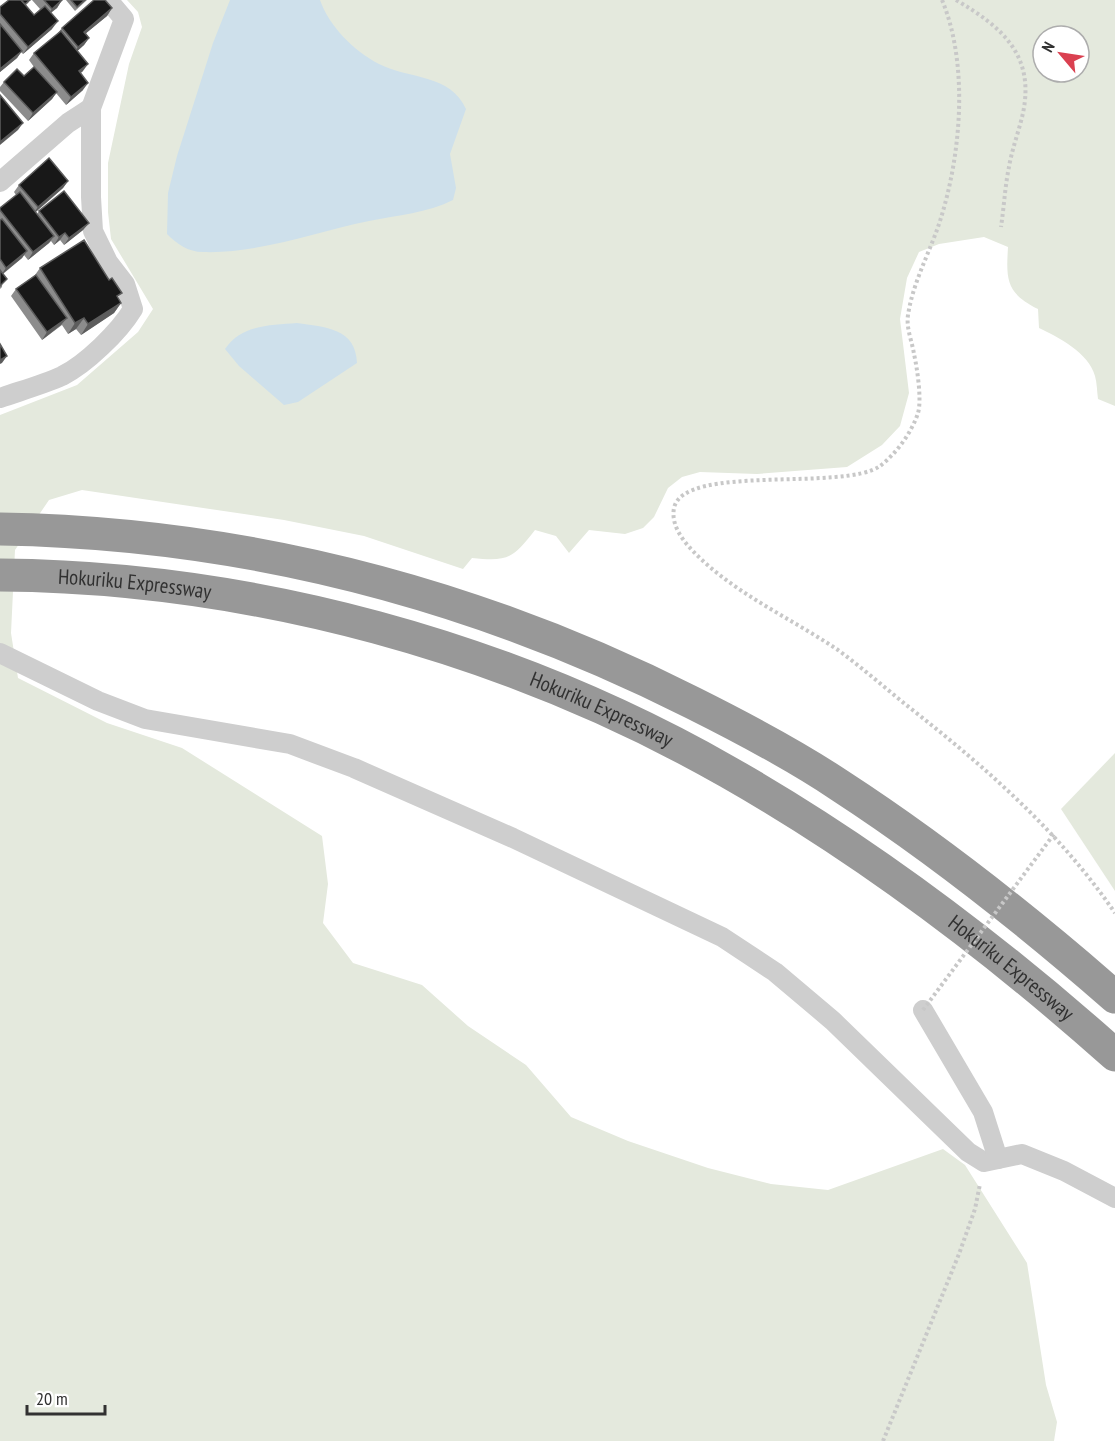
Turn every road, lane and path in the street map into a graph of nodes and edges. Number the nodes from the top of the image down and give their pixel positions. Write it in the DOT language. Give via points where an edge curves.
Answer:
graph roads {
  1 [pos="108,0"];
  2 [pos="942,0"];
  3 [pos="956,0"];
  4 [pos="91,108"];
  5 [pos="0,182"];
  6 [pos="1001,227"];
  7 [pos="0,398"];
  8 [pos="0,529"];
  9 [pos="0,575"];
  10 [pos="0,653"];
  11 [pos="1054,834"];
  12 [pos="1115,913"];
  13 [pos="1115,997"];
  14 [pos="923,1010"];
  15 [pos="1115,1055"];
  16 [pos="991,1160"];
  17 [pos="1115,1198"];
  18 [pos="884,1441"];
  1 -- 4 [label="street" via="124,19"];
  2 -- 11 [label="path" via="951,32 960,97 947,194 907,317 916,363 919,411 896,451 878,468 848,477 696,487 680,496 674,508 675,520 677,531 701,559 747,594 842,653 957,745"];
  3 -- 6 [label="path" via="1000,30 1018,53 1026,80"];
  4 -- 5 [label="street"];
  4 -- 7 [label="street" via="93,231 108,262 125,284 133,309 110,338 63,375"];
  8 -- 13 [label="highway" via="163,539 266,554 367,578 551,637 745,729 838,784 1014,912"];
  9 -- 15 [label="highway, Hokuriku Expressway" via="58,575 162,585 258,600 405,636 545,684 727,771 814,825 990,950"];
  10 -- 16 [label="street" via="98,701 145,719 290,744 354,768 722,937 775,972 833,1022 951,1137"];
  11 -- 12 [label="path"];
  11 -- 14 [label="path, bridge"];
  14 -- 16 [label="street" via="983,1112"];
  16 -- 17 [label="street" via="1022,1154"];
  16 -- 18 [label="path" via="959,1254"];
}
